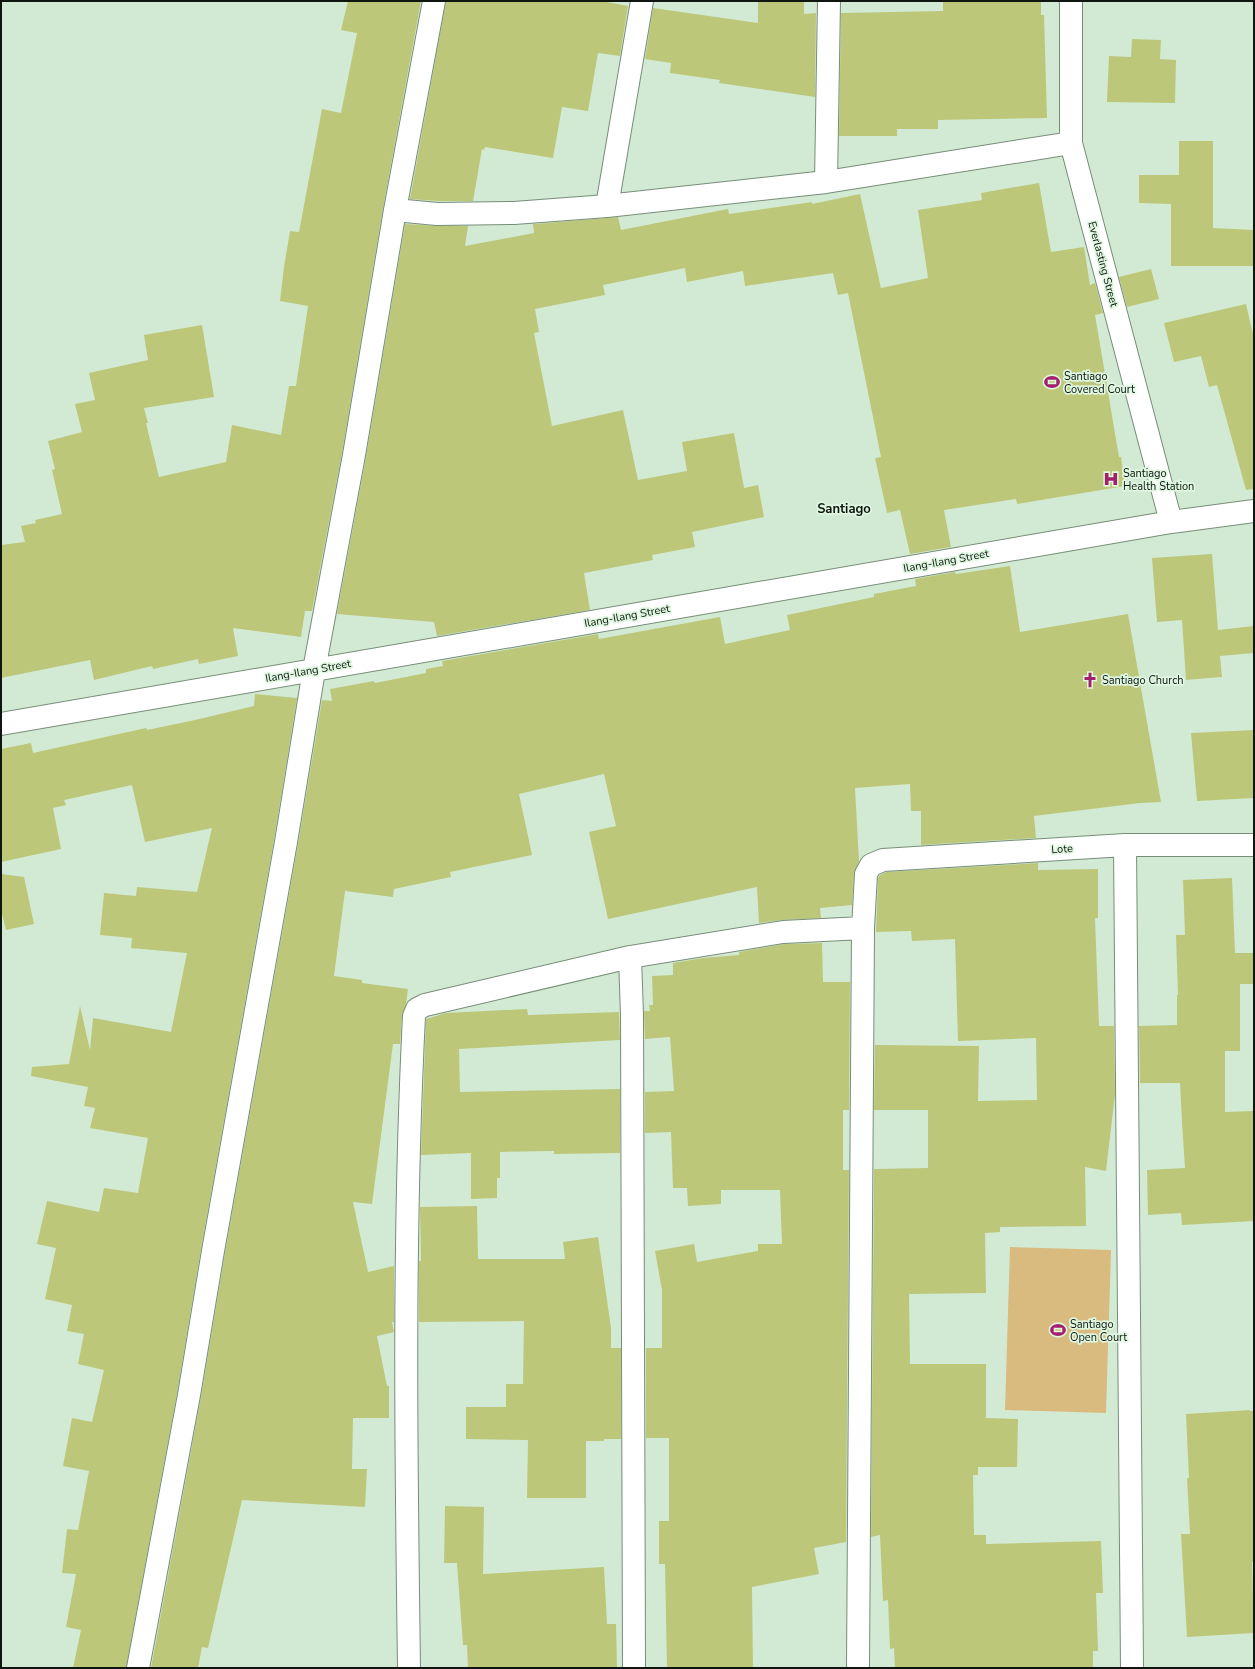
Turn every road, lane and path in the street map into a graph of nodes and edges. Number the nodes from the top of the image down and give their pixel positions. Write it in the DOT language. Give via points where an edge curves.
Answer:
graph roads {
  1 [pos="434,1"];
  2 [pos="642,1"];
  3 [pos="829,1"];
  4 [pos="1071,1"];
  5 [pos="1071,143"];
  6 [pos="826,182"];
  7 [pos="607,206"];
  8 [pos="395,210"];
  9 [pos="1254,511"];
  10 [pos="1172,522"];
  11 [pos="314,670"];
  12 [pos="1,724"];
  13 [pos="1125,845"];
  14 [pos="1254,845"];
  15 [pos="863,928"];
  16 [pos="630,957"];
  17 [pos="138,1668"];
  18 [pos="409,1668"];
  19 [pos="634,1668"];
  20 [pos="858,1668"];
  21 [pos="1132,1668"];
  1 -- 8 [label="street"];
  2 -- 7 [label="street"];
  3 -- 6 [label="street"];
  4 -- 5 [label="street, Everlasting Street"];
  5 -- 6 [label="street"];
  5 -- 10 [label="street, Everlasting Street"];
  6 -- 7 [label="street"];
  7 -- 8 [label="street" via="514,213 445,214"];
  8 -- 11 [label="street" via="352,470"];
  9 -- 10 [label="street, Ilang-Ilang Street"];
  10 -- 11 [label="street, Ilang-Ilang Street"];
  11 -- 12 [label="street, Ilang-Ilang Street"];
  11 -- 17 [label="street" via="189,1395"];
  13 -- 14 [label="street, Lote"];
  13 -- 15 [label="street, Lote" via="883,860 872,865 866,874"];
  13 -- 21 [label="street"];
  15 -- 16 [label="street" via="783,932"];
  15 -- 20 [label="street"];
  16 -- 18 [label="street" via="425,1005 417,1009 414,1016 409,1113 407,1285"];
  16 -- 19 [label="street"];
}
